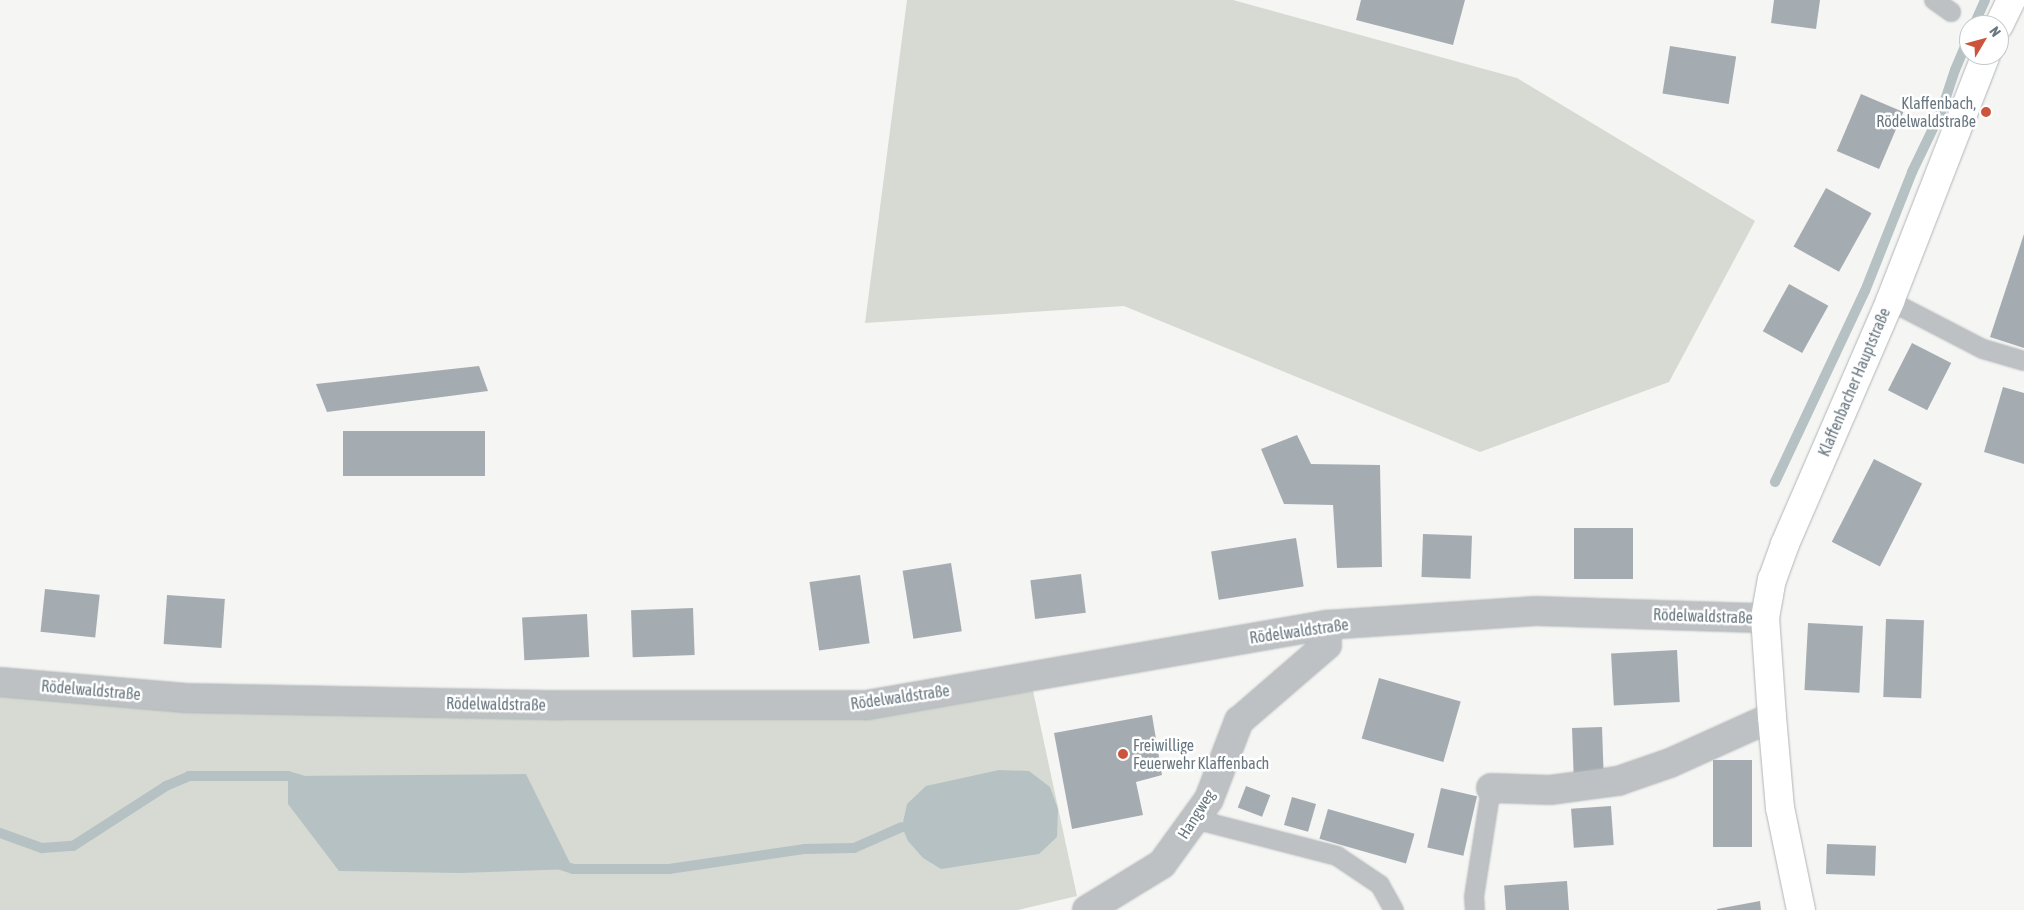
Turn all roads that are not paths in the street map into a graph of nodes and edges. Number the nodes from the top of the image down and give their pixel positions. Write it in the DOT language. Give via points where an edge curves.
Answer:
graph roads {
  1 [pos="1934,0"];
  2 [pos="2011,0"];
  3 [pos="1951,12"];
  4 [pos="2003,15"];
  5 [pos="1982,65"];
  6 [pos="1890,300"];
  7 [pos="2024,361"];
  8 [pos="1765,618"];
  9 [pos="1326,625"];
  10 [pos="0,682"];
  11 [pos="1772,717"];
  12 [pos="1490,788"];
  13 [pos="1194,819"];
  14 [pos="1087,910"];
  15 [pos="1394,910"];
  16 [pos="1475,910"];
  17 [pos="1801,910"];
  1 -- 3 [label="lane"];
  2 -- 4 [label="street"];
  5 -- 6 [label="street, Klaffenbacher Hauptstraße"];
  6 -- 7 [label="lane" via="1983,349"];
  6 -- 8 [label="street, Klaffenbacher Hauptstraße" via="1785,544 1772,580"];
  8 -- 9 [label="street, Rödelwaldstraße" via="1536,611"];
  8 -- 11 [label="street, Klaffenbacher Hauptstraße"];
  9 -- 10 [label="street, Rödelwaldstraße" via="867,705 560,706 186,698"];
  9 -- 13 [label="street, Hangweg" via="1327,645 1239,721 1209,799"];
  11 -- 12 [label="street" via="1618,781 1550,790"];
  11 -- 17 [label="street, Klaffenbacher Hauptstraße" via="1780,808"];
  12 -- 16 [label="lane" via="1474,897"];
  13 -- 14 [label="street, Hangweg" via="1162,864"];
  13 -- 15 [label="lane" via="1337,856 1380,885"];
}
